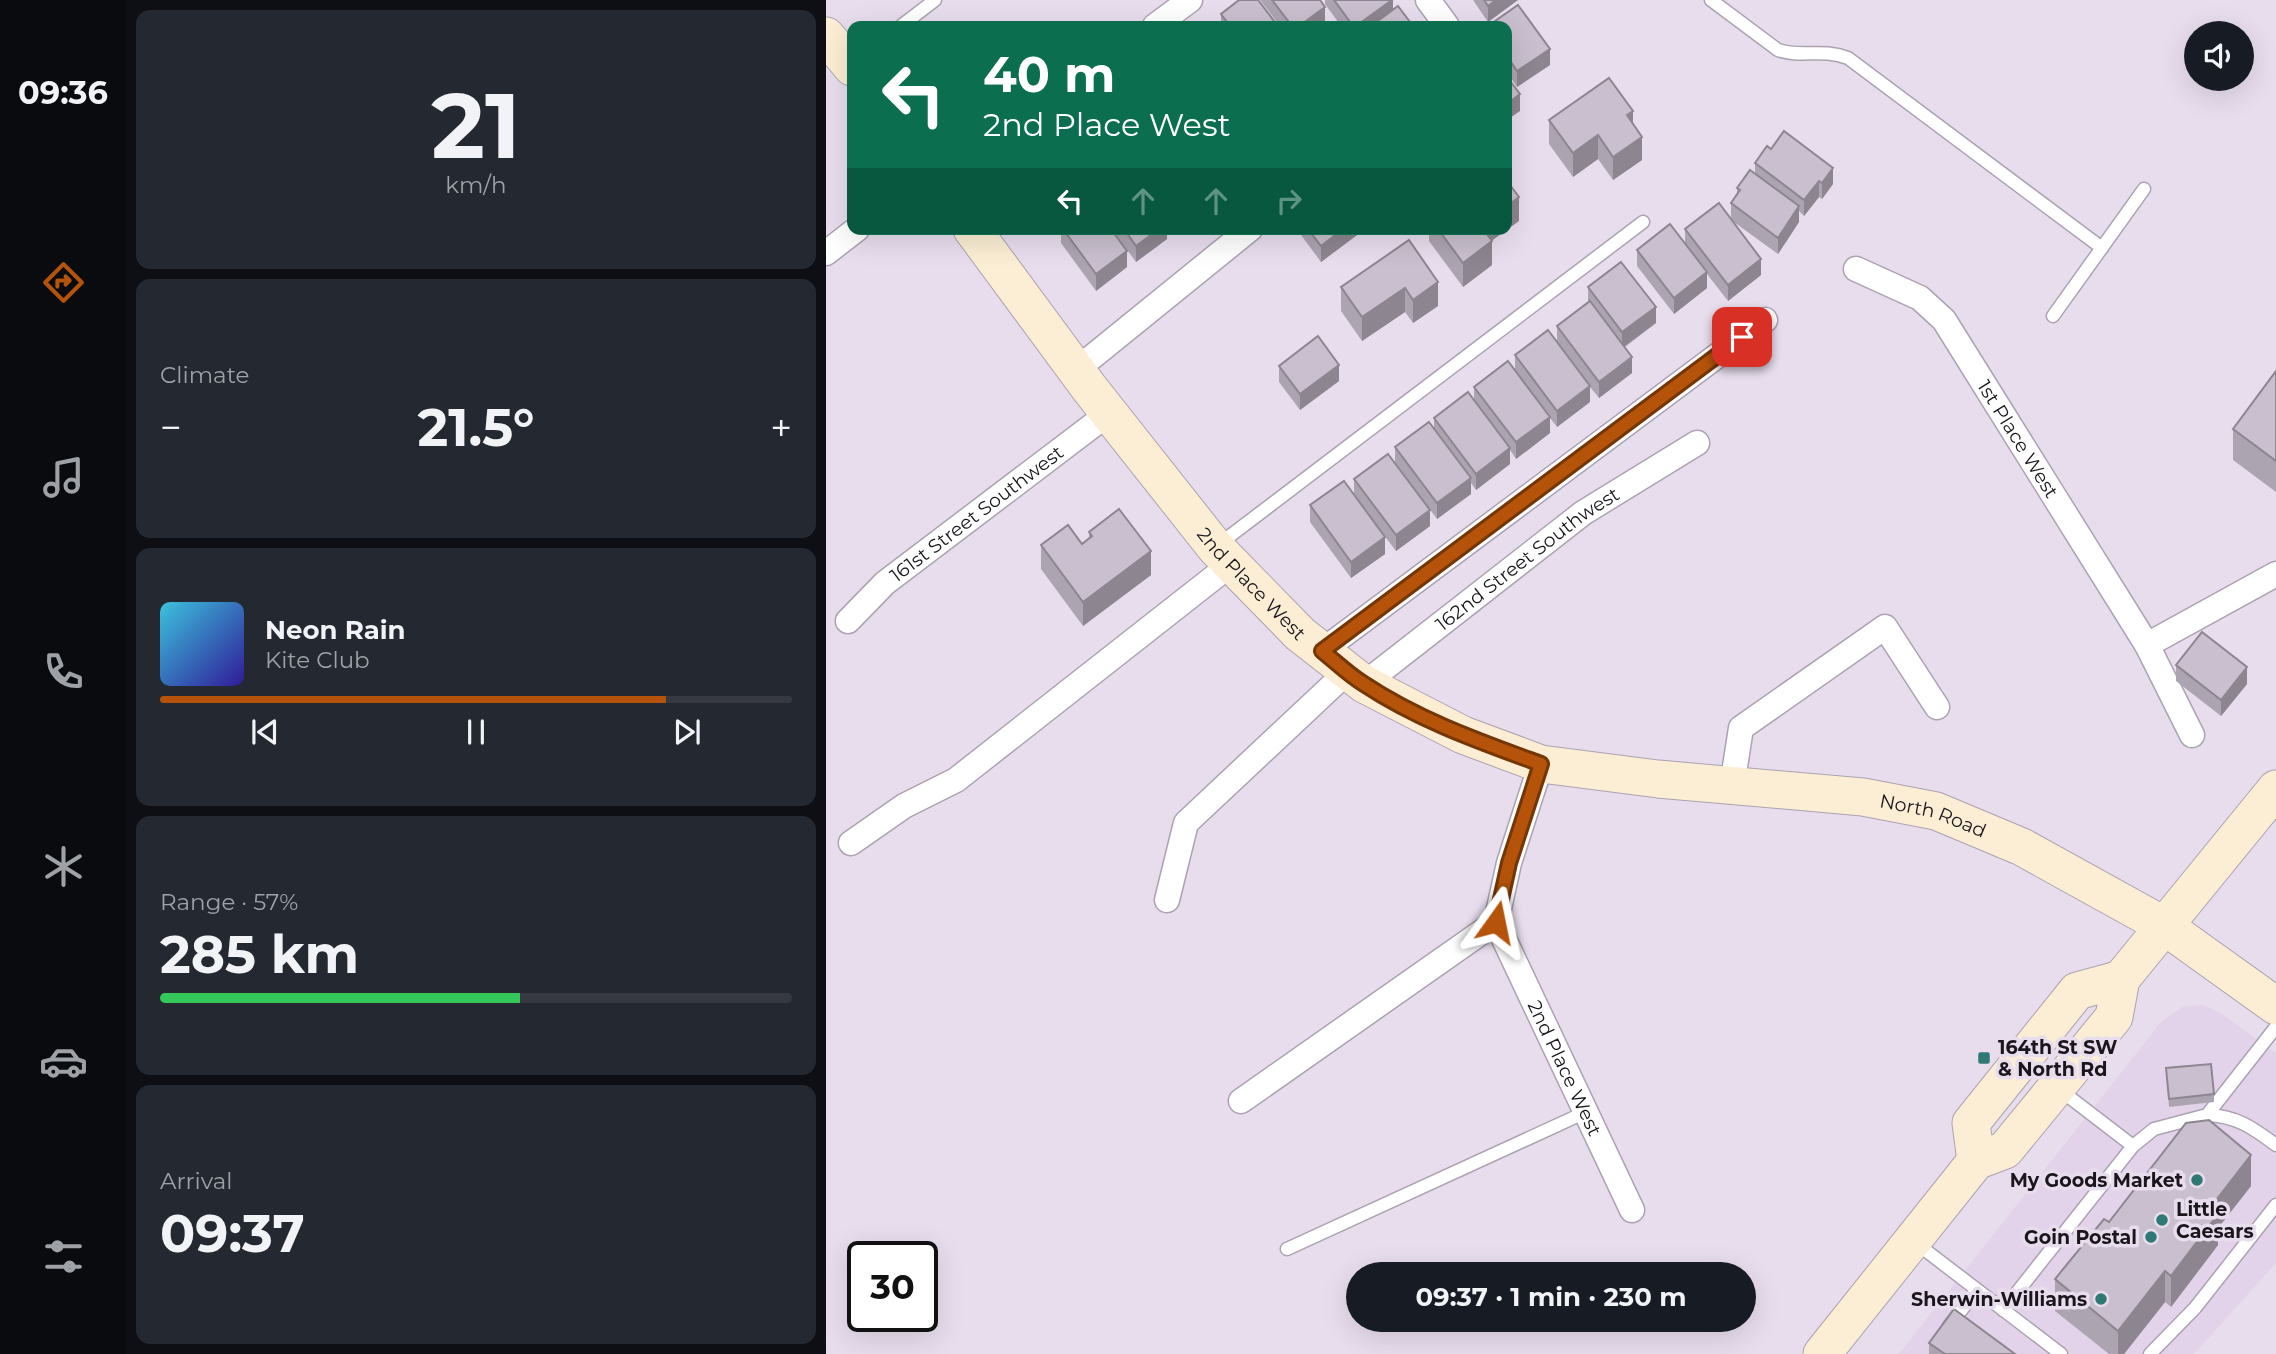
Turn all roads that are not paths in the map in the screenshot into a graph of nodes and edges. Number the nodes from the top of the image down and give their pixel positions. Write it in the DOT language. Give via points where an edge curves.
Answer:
graph roads {
  1 [pos="935,0"];
  2 [pos="1190,0"];
  3 [pos="1428,0"];
  4 [pos="1711,0"];
  5 [pos="908,21"];
  6 [pos="1162,21"];
  7 [pos="1443,21"];
  8 [pos="826,36"];
  9 [pos="847,60"];
  10 [pos="2144,189"];
  11 [pos="1643,222"];
  12 [pos="848,235"];
  13 [pos="976,235"];
  14 [pos="1243,235"];
  15 [pos="2102,248"];
  16 [pos="826,253"];
  17 [pos="1856,269"];
  18 [pos="2053,316"];
  19 [pos="1765,320"];
  20 [pos="1076,370"];
  21 [pos="1109,413"];
  22 [pos="1697,443"];
  23 [pos="1223,556"];
  24 [pos="2276,574"];
  25 [pos="848,621"];
  26 [pos="2147,645"];
  27 [pos="1344,669"];
  28 [pos="1937,707"];
  29 [pos="2192,735"];
  30 [pos="1541,764"];
  31 [pos="1732,786"];
  32 [pos="2276,789"];
  33 [pos="851,843"];
  34 [pos="1167,901"];
  35 [pos="1496,922"];
  36 [pos="2164,925"];
  37 [pos="2120,979"];
  38 [pos="2276,1006"];
  39 [pos="2276,1027"];
  40 [pos="2056,1087"];
  41 [pos="1241,1101"];
  42 [pos="1586,1112"];
  43 [pos="2207,1115"];
  44 [pos="2276,1145"];
  45 [pos="2133,1146"];
  46 [pos="1976,1161"];
  47 [pos="2276,1205"];
  48 [pos="1632,1210"];
  49 [pos="1913,1241"];
  50 [pos="1287,1249"];
  51 [pos="1976,1290"];
  52 [pos="2003,1310"];
  53 [pos="1944,1333"];
  54 [pos="1822,1354"];
  55 [pos="2061,1354"];
  56 [pos="2150,1354"];
  1 -- 5 [label="lane"];
  2 -- 6 [label="street"];
  3 -- 7 [label="street"];
  4 -- 15 [label="lane" via="1778,50 1848,58"];
  8 -- 9 [label="street"];
  10 -- 15 [label="lane"];
  11 -- 23 [label="lane"];
  12 -- 16 [label="street"];
  13 -- 20 [label="street, 2nd Place West"];
  14 -- 20 [label="street"];
  15 -- 18 [label="lane"];
  17 -- 26 [label="street, 1st Place West" via="1920,298 1944,320"];
  19 -- 27 [label="street"];
  20 -- 21 [label="street, 2nd Place West"];
  21 -- 23 [label="street, 2nd Place West"];
  21 -- 25 [label="street, 161st Street Southwest" via="885,583"];
  22 -- 27 [label="street, 162nd Street Southwest"];
  23 -- 27 [label="street, 2nd Place West" via="1300,634"];
  23 -- 33 [label="street" via="956,780 904,806"];
  24 -- 26 [label="street"];
  26 -- 29 [label="street, 1st Place West"];
  27 -- 30 [label="street, 2nd Place West" via="1463,735"];
  27 -- 34 [label="street" via="1185,823"];
  28 -- 31 [label="street" via="1885,627 1741,728"];
  30 -- 31 [label="street, North Road"];
  30 -- 35 [label="street" via="1509,863"];
  31 -- 36 [label="street, North Road" via="1863,797 1936,811 2022,847"];
  32 -- 36 [label="street"];
  35 -- 41 [label="street"];
  35 -- 42 [label="street, 2nd Place West"];
  36 -- 37 [label="street"];
  36 -- 38 [label="street, North Road"];
  37 -- 40 [label="street" via="2114,1017"];
  37 -- 46 [label="street" via="2077,991 2004,1081 1971,1123"];
  39 -- 43 [label="lane"];
  40 -- 45 [label="lane"];
  40 -- 46 [label="street" via="2005,1150"];
  42 -- 48 [label="street, 2nd Place West"];
  42 -- 50 [label="lane"];
  43 -- 44 [label="lane" via="2225,1116 2252,1127"];
  43 -- 45 [label="lane" via="2154,1129"];
  45 -- 52 [label="lane"];
  46 -- 49 [label="street"];
  47 -- 56 [label="lane" via="2195,1308"];
  49 -- 51 [label="lane"];
  49 -- 54 [label="street"];
  51 -- 52 [label="lane"];
  51 -- 53 [label="lane"];
  52 -- 55 [label="lane"];
}
